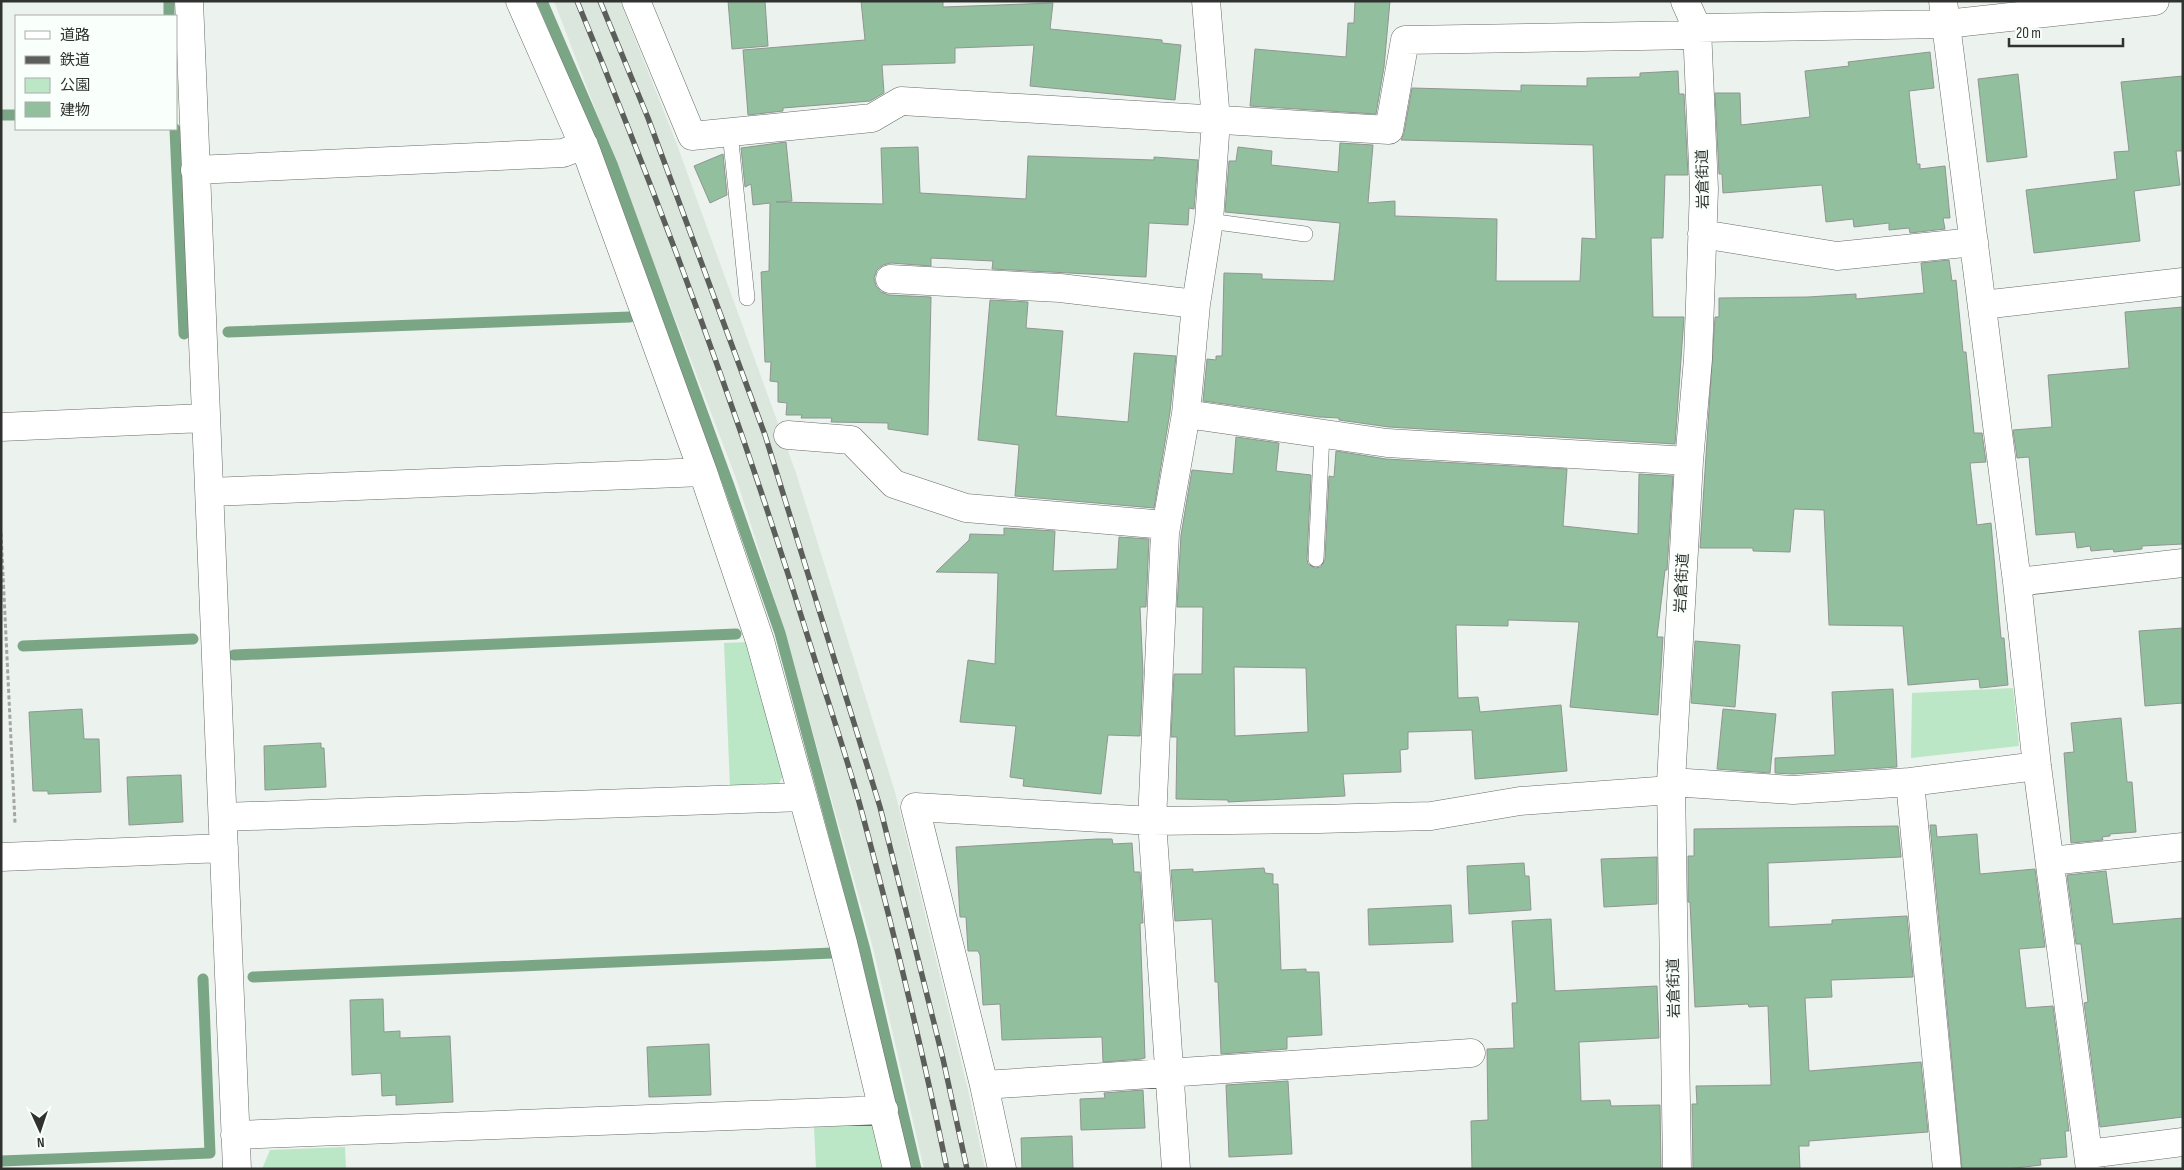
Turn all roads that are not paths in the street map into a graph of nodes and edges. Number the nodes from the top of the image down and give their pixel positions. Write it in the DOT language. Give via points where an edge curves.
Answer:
graph roads {
  1 [pos="189,1"];
  2 [pos="520,1"];
  3 [pos="636,1"];
  4 [pos="1206,1"];
  5 [pos="1685,1"];
  6 [pos="2155,1"];
  7 [pos="1944,13"];
  8 [pos="1697,32"];
  9 [pos="1216,120"];
  10 [pos="730,132"];
  11 [pos="584,145"];
  12 [pos="195,170"];
  13 [pos="1209,221"];
  14 [pos="1305,234"];
  15 [pos="1702,234"];
  16 [pos="1974,242"];
  17 [pos="890,279"];
  18 [pos="2183,282"];
  19 [pos="747,298"];
  20 [pos="1196,304"];
  21 [pos="1982,305"];
  22 [pos="1186,414"];
  23 [pos="204,418"];
  24 [pos="1,427"];
  25 [pos="1322,434"];
  26 [pos="788,435"];
  27 [pos="1689,461"];
  28 [pos="703,472"];
  29 [pos="210,492"];
  30 [pos="1166,525"];
  31 [pos="1316,559"];
  32 [pos="2183,563"];
  33 [pos="2017,582"];
  34 [pos="2038,766"];
  35 [pos="1910,782"];
  36 [pos="1671,786"];
  37 [pos="803,797"];
  38 [pos="223,817"];
  39 [pos="1152,821"];
  40 [pos="2183,847"];
  41 [pos="224,848"];
  42 [pos="9,857"];
  43 [pos="2050,860"];
  44 [pos="1471,1053"];
  45 [pos="1169,1073"];
  46 [pos="984,1085"];
  47 [pos="884,1110"];
  48 [pos="235,1135"];
  49 [pos="2183,1142"];
  50 [pos="2089,1161"];
  51 [pos="237,1169"];
  52 [pos="897,1169"];
  53 [pos="1002,1169"];
  54 [pos="1176,1169"];
  55 [pos="1677,1169"];
  56 [pos="1947,1169"];
  1 -- 12 [label="street"];
  2 -- 11 [label="street"];
  3 -- 10 [label="street" via="692,136"];
  4 -- 9 [label="street"];
  5 -- 8 [label="street, 岩倉街道"];
  6 -- 7 [label="street"];
  7 -- 8 [label="street"];
  7 -- 16 [label="street"];
  8 -- 9 [label="street" via="1405,40 1389,130"];
  8 -- 15 [label="street, 岩倉街道" via="1704,189"];
  9 -- 10 [label="street" via="901,101 872,118"];
  9 -- 13 [label="street"];
  10 -- 19 [label="lane"];
  11 -- 12 [label="street" via="563,153"];
  11 -- 28 [label="street"];
  12 -- 23 [label="street"];
  13 -- 14 [label="lane"];
  13 -- 20 [label="street"];
  15 -- 16 [label="street" via="1837,256"];
  15 -- 27 [label="street, 岩倉街道" via="1698,359"];
  16 -- 21 [label="street"];
  17 -- 20 [label="street" via="1060,288"];
  18 -- 21 [label="street"];
  20 -- 22 [label="street"];
  21 -- 33 [label="street"];
  22 -- 25 [label="street"];
  22 -- 30 [label="street"];
  23 -- 24 [label="street"];
  23 -- 29 [label="street"];
  25 -- 27 [label="street" via="1386,444"];
  25 -- 31 [label="lane"];
  26 -- 30 [label="street" via="851,440 894,484 966,508"];
  27 -- 36 [label="street, 岩倉街道"];
  28 -- 29 [label="street"];
  28 -- 37 [label="street" via="760,640"];
  29 -- 38 [label="street"];
  30 -- 39 [label="street"];
  32 -- 33 [label="street"];
  33 -- 34 [label="street"];
  34 -- 35 [label="street"];
  34 -- 43 [label="street"];
  35 -- 36 [label="street" via="1793,790"];
  35 -- 56 [label="street"];
  36 -- 39 [label="street" via="1520,802 1431,816"];
  36 -- 55 [label="street, 岩倉街道"];
  37 -- 38 [label="street"];
  37 -- 47 [label="street"];
  38 -- 41 [label="street"];
  39 -- 45 [label="street"];
  39 -- 46 [label="street" via="915,807"];
  40 -- 43 [label="street"];
  41 -- 42 [label="street"];
  41 -- 48 [label="street"];
  43 -- 50 [label="street"];
  44 -- 45 [label="street"];
  45 -- 46 [label="street"];
  45 -- 54 [label="street"];
  46 -- 53 [label="street"];
  47 -- 48 [label="street"];
  47 -- 52 [label="street"];
  48 -- 51 [label="street"];
  49 -- 50 [label="street"];
}
